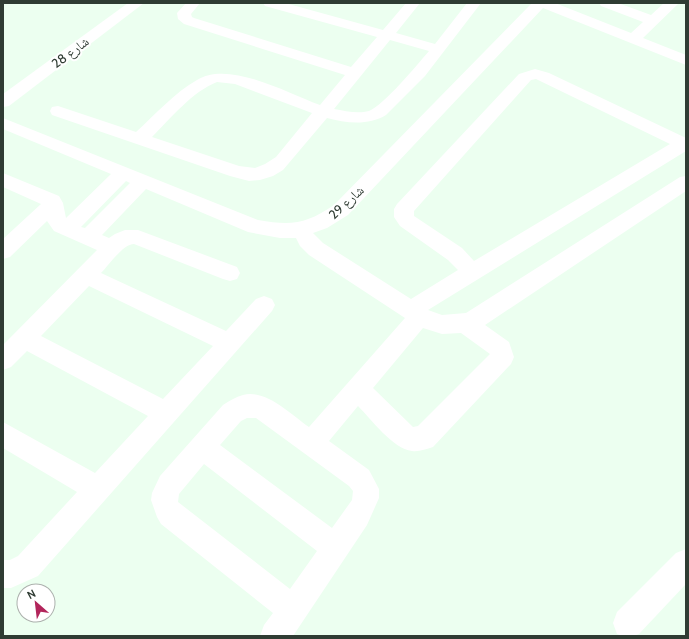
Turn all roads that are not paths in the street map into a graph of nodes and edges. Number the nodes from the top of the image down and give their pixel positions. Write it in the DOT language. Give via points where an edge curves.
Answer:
graph roads {
  1 [pos="128,3"];
  2 [pos="137,3"];
  3 [pos="193,3"];
  4 [pos="270,3"];
  5 [pos="413,3"];
  6 [pos="474,3"];
  7 [pos="542,3"];
  8 [pos="606,3"];
  9 [pos="672,3"];
  10 [pos="653,21"];
  11 [pos="386,35"];
  12 [pos="633,39"];
  13 [pos="438,49"];
  14 [pos="686,60"];
  15 [pos="354,73"];
  16 [pos="3,94"];
  17 [pos="3,102"];
  18 [pos="58,110"];
  19 [pos="322,111"];
  20 [pos="3,123"];
  21 [pos="140,139"];
  22 [pos="685,145"];
  23 [pos="123,173"];
  24 [pos="3,179"];
  25 [pos="143,181"];
  26 [pos="686,182"];
  27 [pos="54,203"];
  28 [pos="67,229"];
  29 [pos="302,230"];
  30 [pos="88,238"];
  31 [pos="7,241"];
  32 [pos="112,248"];
  33 [pos="472,272"];
  34 [pos="230,273"];
  35 [pos="86,275"];
  36 [pos="264,305"];
  37 [pos="415,313"];
  38 [pos="465,323"];
  39 [pos="229,343"];
  40 [pos="11,347"];
  41 [pos="357,390"];
  42 [pos="166,413"];
  43 [pos="3,434"];
  44 [pos="311,443"];
  45 [pos="202,447"];
  46 [pos="98,489"];
  47 [pos="336,548"];
  48 [pos="686,564"];
  49 [pos="3,574"];
  50 [pos="293,610"];
  51 [pos="628,623"];
  52 [pos="275,636"];
  1 -- 16 [label="street, شارع 28"];
  2 -- 17 [label="street, شارع 28"];
  3 -- 15 [label="street" via="184,13 189,21"];
  4 -- 11 [label="street"];
  5 -- 11 [label="street"];
  6 -- 13 [label="street"];
  7 -- 12 [label="street"];
  7 -- 29 [label="street, شارع 29" via="341,210 324,222"];
  8 -- 10 [label="street"];
  9 -- 10 [label="street"];
  10 -- 12 [label="street"];
  11 -- 13 [label="street"];
  11 -- 15 [label="street"];
  12 -- 14 [label="street"];
  13 -- 19 [label="street" via="407,86 380,111 367,117 350,118"];
  15 -- 19 [label="street"];
  18 -- 21 [label="street"];
  19 -- 21 [label="street" via="234,78 219,77 198,86"];
  19 -- 21 [label="street" via="278,166 258,174 236,172"];
  20 -- 23 [label="street, شارع 29"];
  22 -- 33 [label="street"];
  22 -- 33 [label="street" via="543,76 535,74 525,77 404,209 407,221 455,254"];
  23 -- 25 [label="street, شارع 29"];
  23 -- 28 [label="street"];
  24 -- 27 [label="street"];
  25 -- 29 [label="street, شارع 29" via="255,227 278,232"];
  25 -- 30 [label="street"];
  26 -- 38 [label="street" via="487,312"];
  27 -- 28 [label="street" via="55,219"];
  27 -- 31 [label="street"];
  28 -- 30 [label="street"];
  29 -- 37 [label="street" via="307,241 316,249"];
  30 -- 32 [label="street"];
  32 -- 34 [label="street" via="121,240 136,236"];
  32 -- 35 [label="street"];
  33 -- 37 [label="street"];
  35 -- 39 [label="street"];
  35 -- 40 [label="street"];
  36 -- 39 [label="street"];
  37 -- 38 [label="street" via="435,324"];
  37 -- 41 [label="street"];
  38 -- 41 [label="street" via="501,349 503,356 424,438 406,437"];
  39 -- 42 [label="street"];
  40 -- 42 [label="street"];
  41 -- 44 [label="street"];
  42 -- 46 [label="street"];
  43 -- 46 [label="street"];
  44 -- 45 [label="street" via="260,407 250,405 232,413"];
  44 -- 47 [label="street" via="358,477 367,493 364,505"];
  45 -- 47 [label="street"];
  45 -- 50 [label="street" via="169,485 164,498 167,510"];
  46 -- 49 [label="street" via="28,566 11,574"];
  47 -- 50 [label="street"];
  48 -- 51 [label="street"];
  50 -- 52 [label="street"];
}
